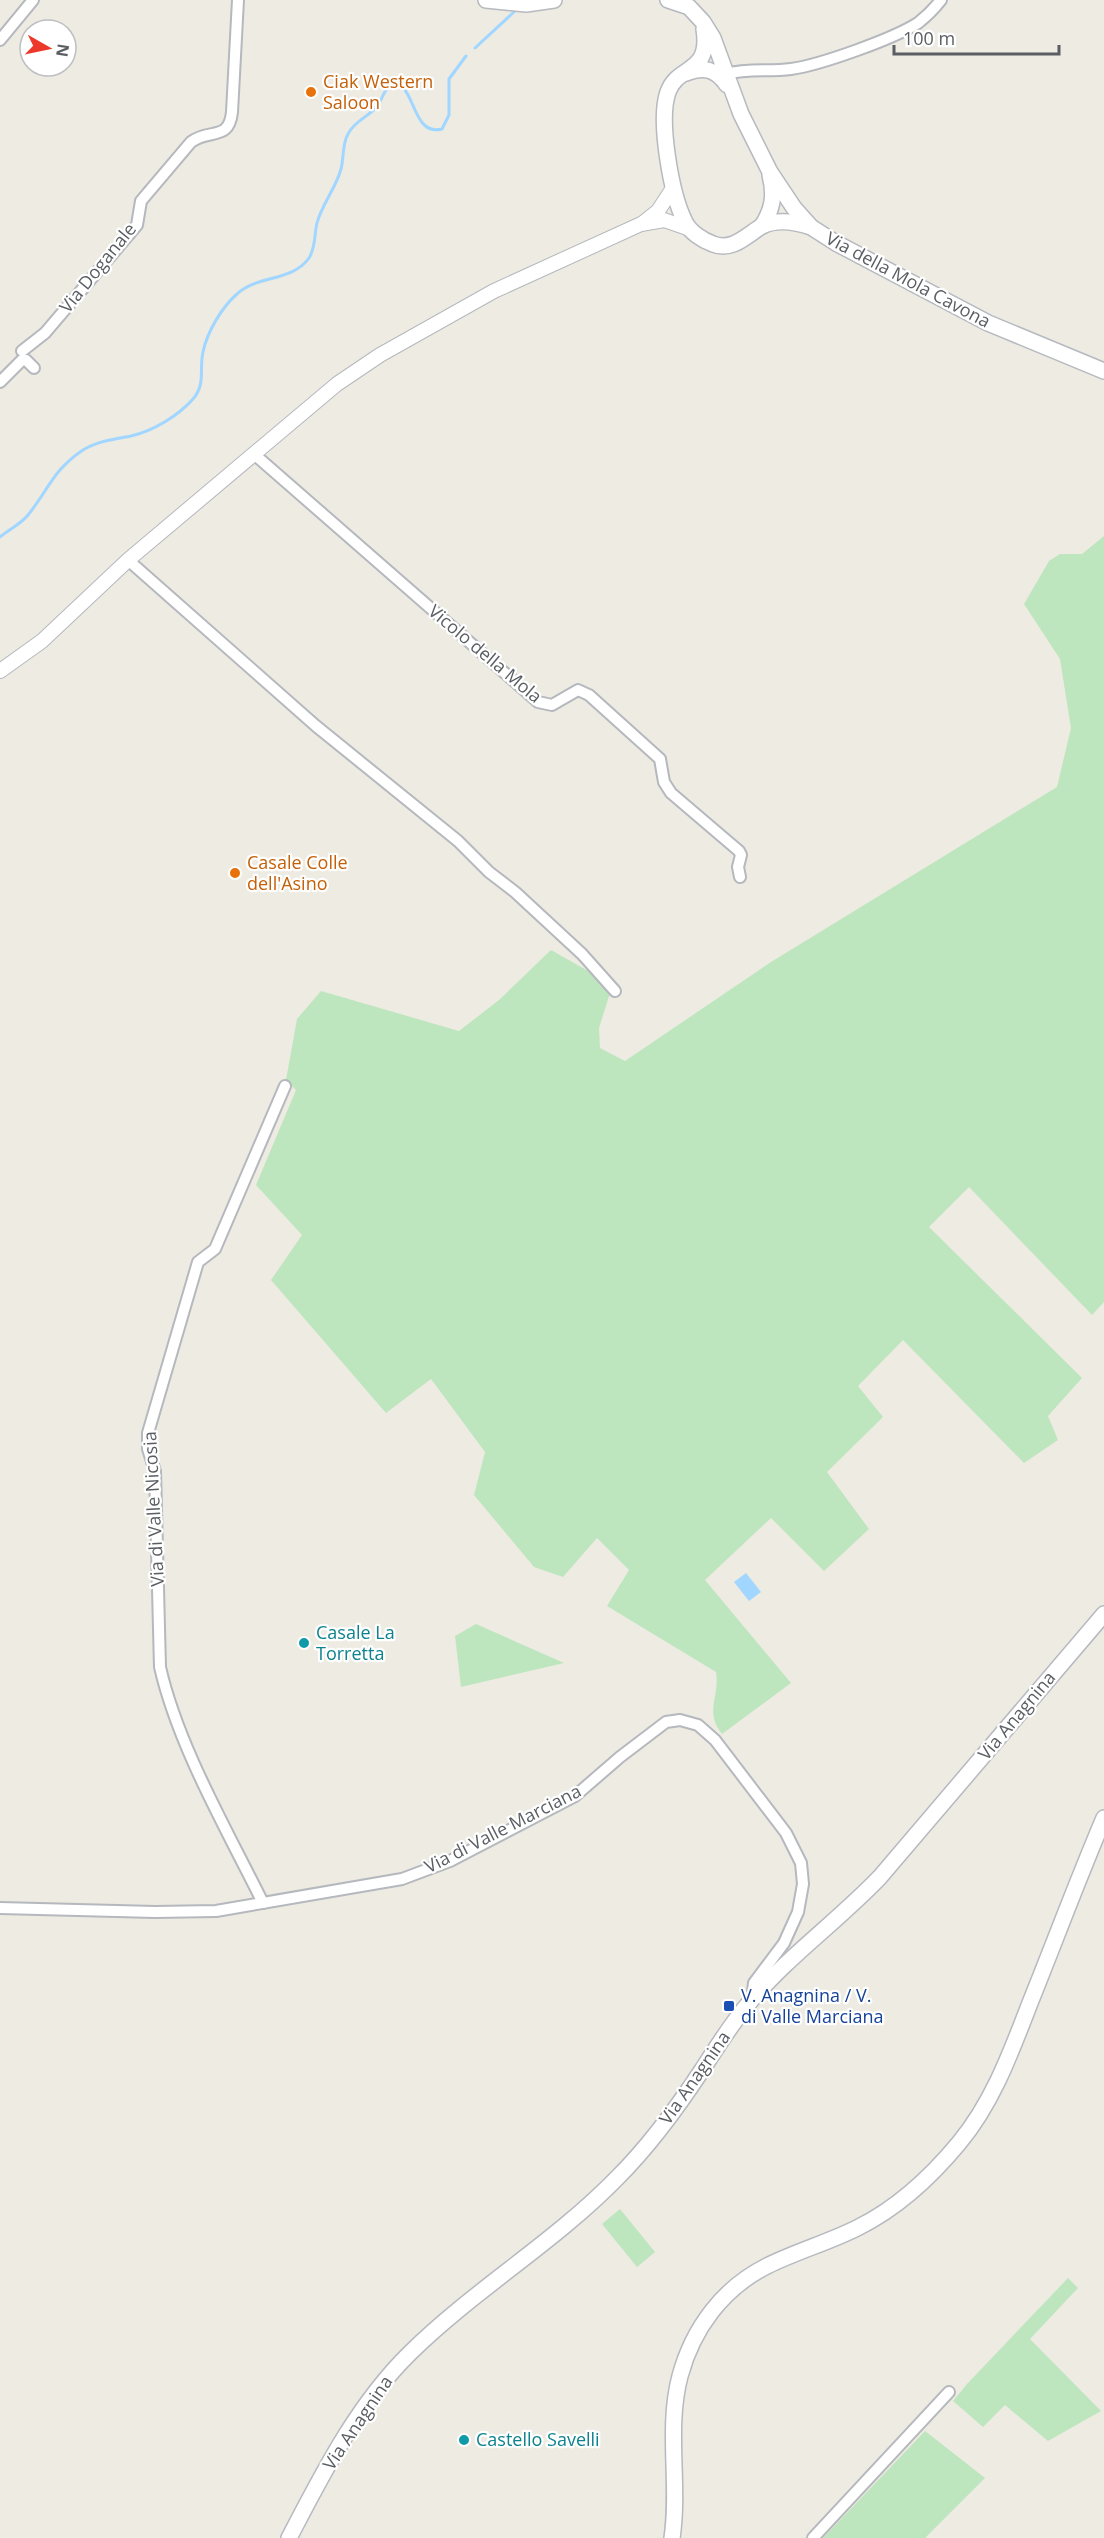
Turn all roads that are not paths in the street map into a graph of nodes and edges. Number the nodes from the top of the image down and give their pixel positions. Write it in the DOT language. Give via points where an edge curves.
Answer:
graph roads {
  1 [pos="33,0"];
  2 [pos="238,0"];
  3 [pos="486,0"];
  4 [pos="554,0"];
  5 [pos="668,0"];
  6 [pos="941,0"];
  7 [pos="704,22"];
  8 [pos="0,40"];
  9 [pos="686,74"];
  10 [pos="726,74"];
  11 [pos="730,90"];
  12 [pos="770,172"];
  13 [pos="673,188"];
  14 [pos="641,224"];
  15 [pos="762,226"];
  16 [pos="811,227"];
  17 [pos="690,230"];
  18 [pos="22,351"];
  19 [pos="34,368"];
  20 [pos="1104,371"];
  21 [pos="0,382"];
  22 [pos="254,453"];
  23 [pos="128,560"];
  24 [pos="0,671"];
  25 [pos="740,877"];
  26 [pos="615,990"];
  27 [pos="285,1086"];
  28 [pos="1104,1614"];
  29 [pos="1104,1818"];
  30 [pos="263,1904"];
  31 [pos="0,1908"];
  32 [pos="752,1999"];
  33 [pos="949,2392"];
  34 [pos="289,2538"];
  35 [pos="672,2538"];
  36 [pos="813,2538"];
  1 -- 8 [label="street"];
  2 -- 18 [label="street, Via Doganale" via="229,127 191,142 141,201 137,225 45,333"];
  3 -- 4 [label="main road" via="526,4"];
  5 -- 7 [label="main road" via="689,8"];
  6 -- 10 [label="street" via="915,24 880,40 791,69 742,69"];
  7 -- 9 [label="main road" via="704,55"];
  7 -- 10 [label="main road, Via della Mola Cavona"];
  9 -- 11 [label="main road" via="699,69 715,72"];
  9 -- 13 [label="main road" via="670,88 664,111"];
  10 -- 11 [label="main road, Via della Mola Cavona"];
  11 -- 12 [label="main road, Via della Mola Cavona"];
  12 -- 15 [label="main road" via="772,204"];
  12 -- 16 [label="main road, Via della Mola Cavona"];
  13 -- 14 [label="street" via="658,211"];
  13 -- 17 [label="main road"];
  14 -- 17 [label="street" via="664,220"];
  14 -- 22 [label="street" via="494,291 380,355 337,384"];
  15 -- 16 [label="main road" via="784,221"];
  15 -- 17 [label="main road" via="728,245 716,245"];
  16 -- 20 [label="main road, Via della Mola Cavona" via="988,323"];
  19 -- 21 [label="street" via="22,360"];
  22 -- 23 [label="street"];
  22 -- 25 [label="street, Vicolo della Mola" via="538,702 552,705 578,690 589,695 660,759 670,793 740,851"];
  23 -- 24 [label="street" via="35,647"];
  23 -- 26 [label="street" via="316,726 516,892"];
  27 -- 30 [label="street, Via di Valle Nicosia" via="215,1249 198,1262 148,1433 155,1471 160,1667 165,1690 177,1724"];
  28 -- 32 [label="main road, Via Anagnina" via="888,1869"];
  29 -- 35 [label="main road" via="1001,2076 985,2108 960,2142 901,2201 859,2227 758,2271 723,2299 701,2325 684,2361 674,2407"];
  30 -- 31 [label="street, Via di Valle Marciana" via="216,1911 165,1912"];
  30 -- 32 [label="street, Via di Valle Marciana" via="402,1879 450,1861 575,1796 666,1722 680,1720 698,1725 715,1740 786,1833 801,1863 802,1895 796,1919 784,1943 757,1978"];
  32 -- 34 [label="main road, Via Anagnina" via="677,2106 620,2175 430,2333 398,2365 348,2433"];
  33 -- 36 [label="street"];
}
